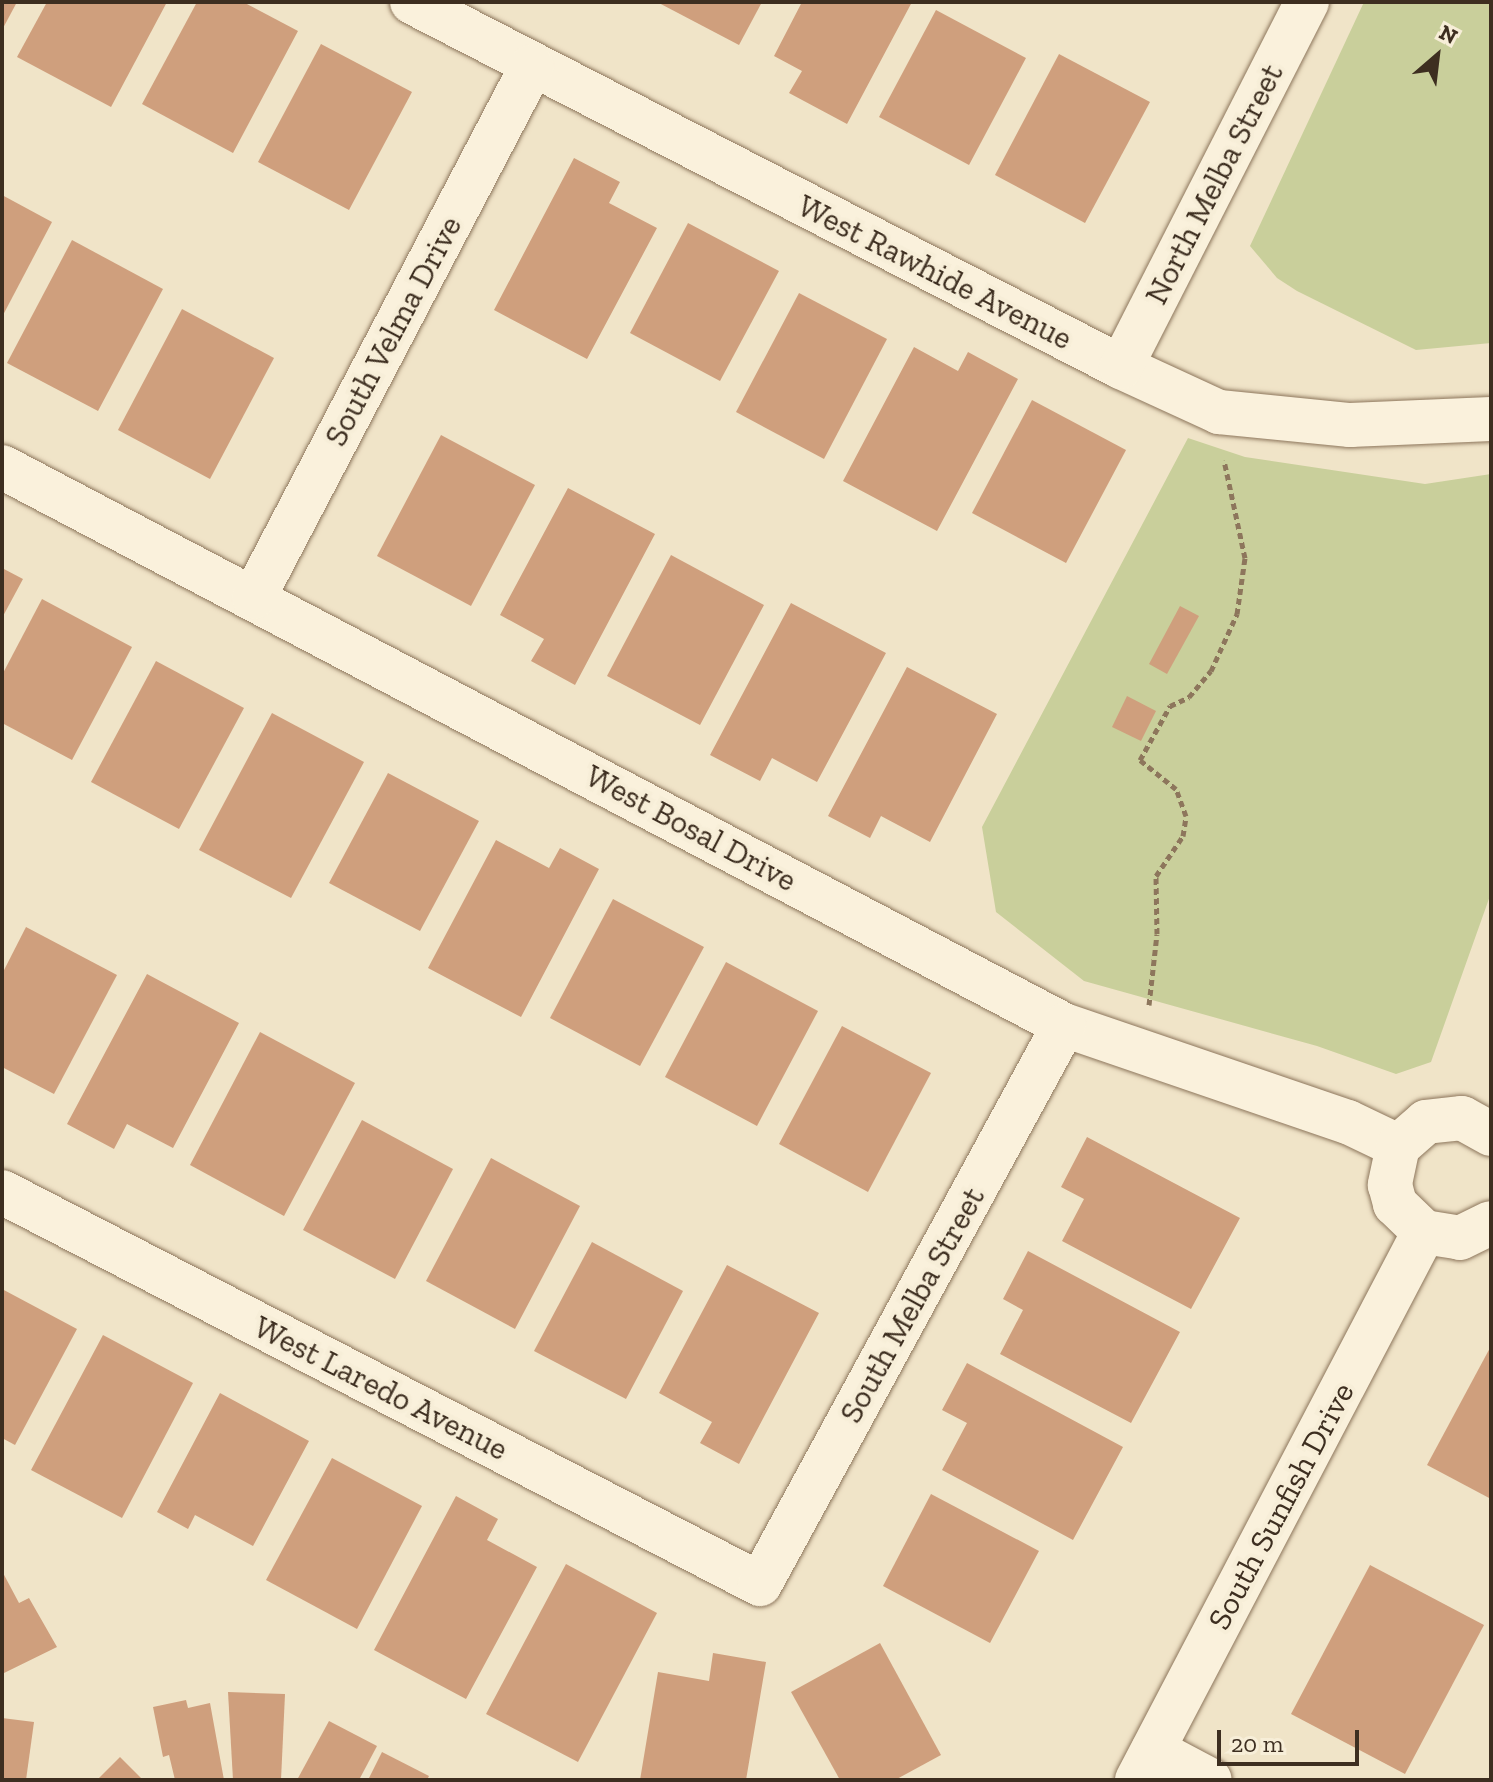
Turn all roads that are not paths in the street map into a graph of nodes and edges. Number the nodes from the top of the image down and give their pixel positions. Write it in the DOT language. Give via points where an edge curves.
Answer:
graph roads {
  1 [pos="412,2"];
  2 [pos="1307,2"];
  3 [pos="532,66"];
  4 [pos="1121,367"];
  5 [pos="1491,419"];
  6 [pos="2,467"];
  7 [pos="254,597"];
  8 [pos="1064,1025"];
  9 [pos="1487,1118"];
  10 [pos="1398,1146"];
  11 [pos="2,1192"];
  12 [pos="1491,1223"];
  13 [pos="1424,1232"];
  14 [pos="760,1584"];
  15 [pos="1145,1765"];
  16 [pos="1210,1780"];
  1 -- 3 [label="street, West Rawhide Avenue"];
  2 -- 4 [label="street, North Melba Street"];
  3 -- 4 [label="street, West Rawhide Avenue"];
  3 -- 7 [label="street, South Velma Drive"];
  4 -- 5 [label="street, West Rawhide Avenue" via="1219,412 1350,425"];
  6 -- 7 [label="street, West Bosal Drive"];
  7 -- 8 [label="street, West Bosal Drive"];
  8 -- 10 [label="street, West Bosal Drive" via="1348,1122"];
  8 -- 14 [label="street, South Melba Street"];
  9 -- 10 [label="street" via="1426,1122"];
  10 -- 13 [label="street" via="1390,1185 1395,1204"];
  11 -- 14 [label="street, West Laredo Avenue"];
  12 -- 13 [label="street" via="1460,1238"];
  13 -- 15 [label="street, South Sunfish Drive"];
  15 -- 16 [label="street"];
}
